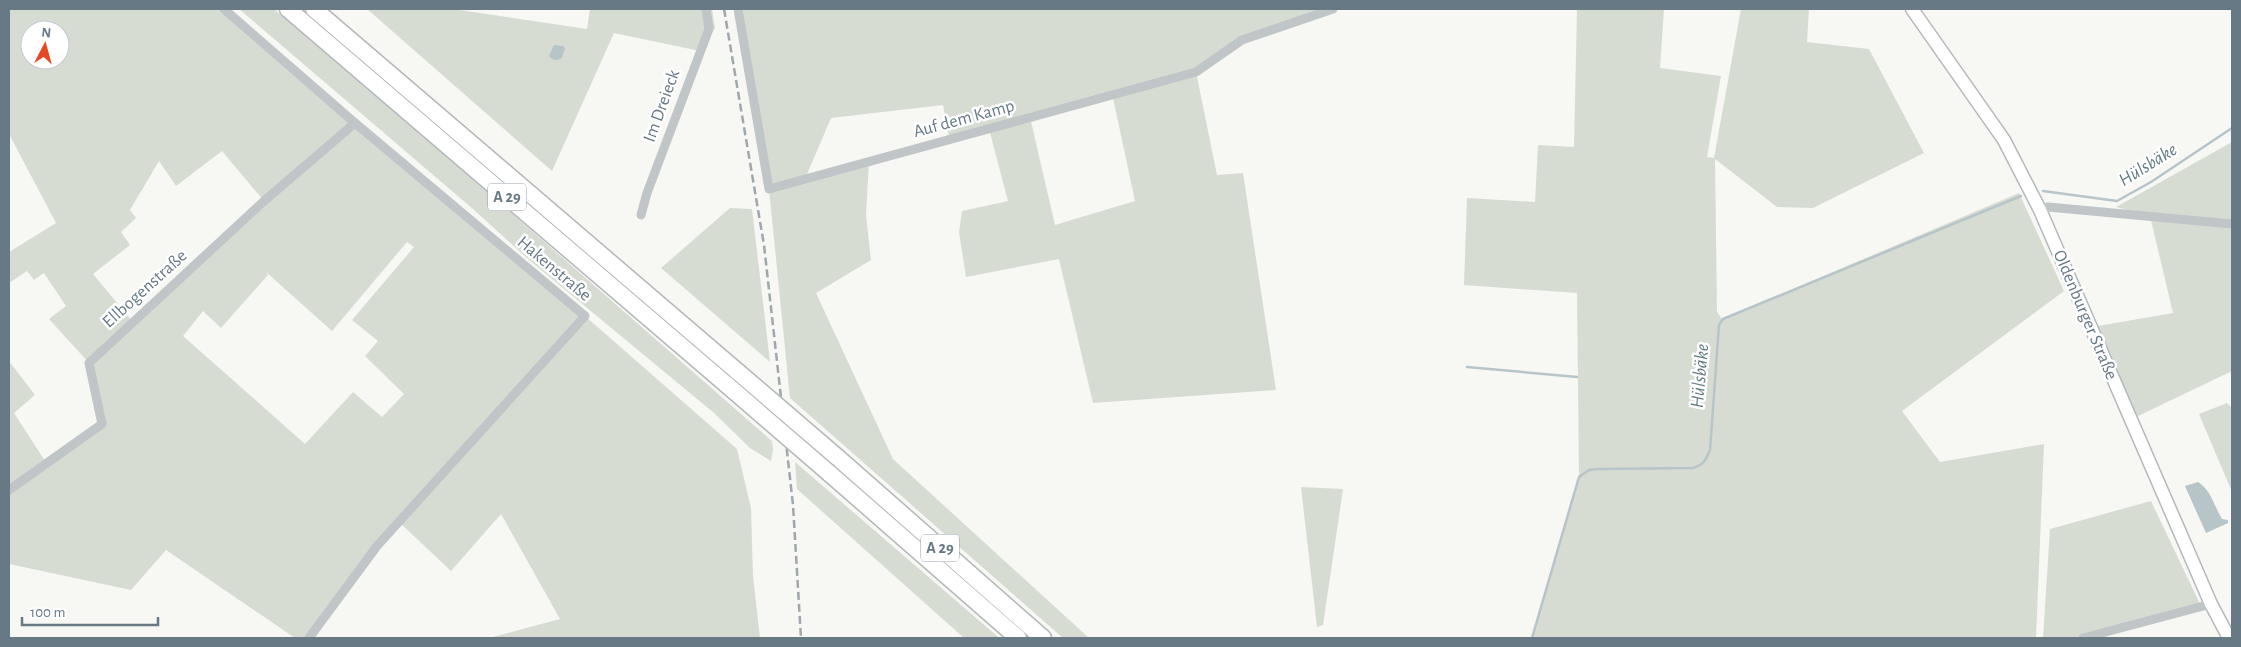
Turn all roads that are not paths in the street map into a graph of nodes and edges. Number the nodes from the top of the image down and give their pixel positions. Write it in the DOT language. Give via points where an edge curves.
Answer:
graph roads {
  1 [pos="224,9"];
  2 [pos="288,9"];
  3 [pos="314,9"];
  4 [pos="706,9"];
  5 [pos="738,9"];
  6 [pos="1333,9"];
  7 [pos="1912,9"];
  8 [pos="355,123"];
  9 [pos="2040,210"];
  10 [pos="641,215"];
  11 [pos="2232,224"];
  12 [pos="9,490"];
  13 [pos="2211,604"];
  14 [pos="309,638"];
  15 [pos="1018,638"];
  16 [pos="1043,638"];
  17 [pos="2083,638"];
  18 [pos="2229,638"];
  1 -- 8 [label="street, Hakenstraße"];
  2 -- 15 [label="highway, A 29, bridge"];
  3 -- 16 [label="highway, A 29, bridge"];
  4 -- 10 [label="street, Im Dreieck" via="709,29"];
  5 -- 6 [label="street, Auf dem Kamp" via="769,189 1196,72 1242,40"];
  7 -- 9 [label="street, Oldenburger Straße" via="2004,140"];
  8 -- 12 [label="street, Ellbogenstraße" via="264,201 89,363 102,424"];
  8 -- 14 [label="street, Hakenstraße" via="585,316 377,546"];
  9 -- 11 [label="street" via="2048,208"];
  9 -- 13 [label="street, Oldenburger Straße"];
  13 -- 17 [label="street"];
  13 -- 18 [label="street, Oldenburger Straße"];
}
